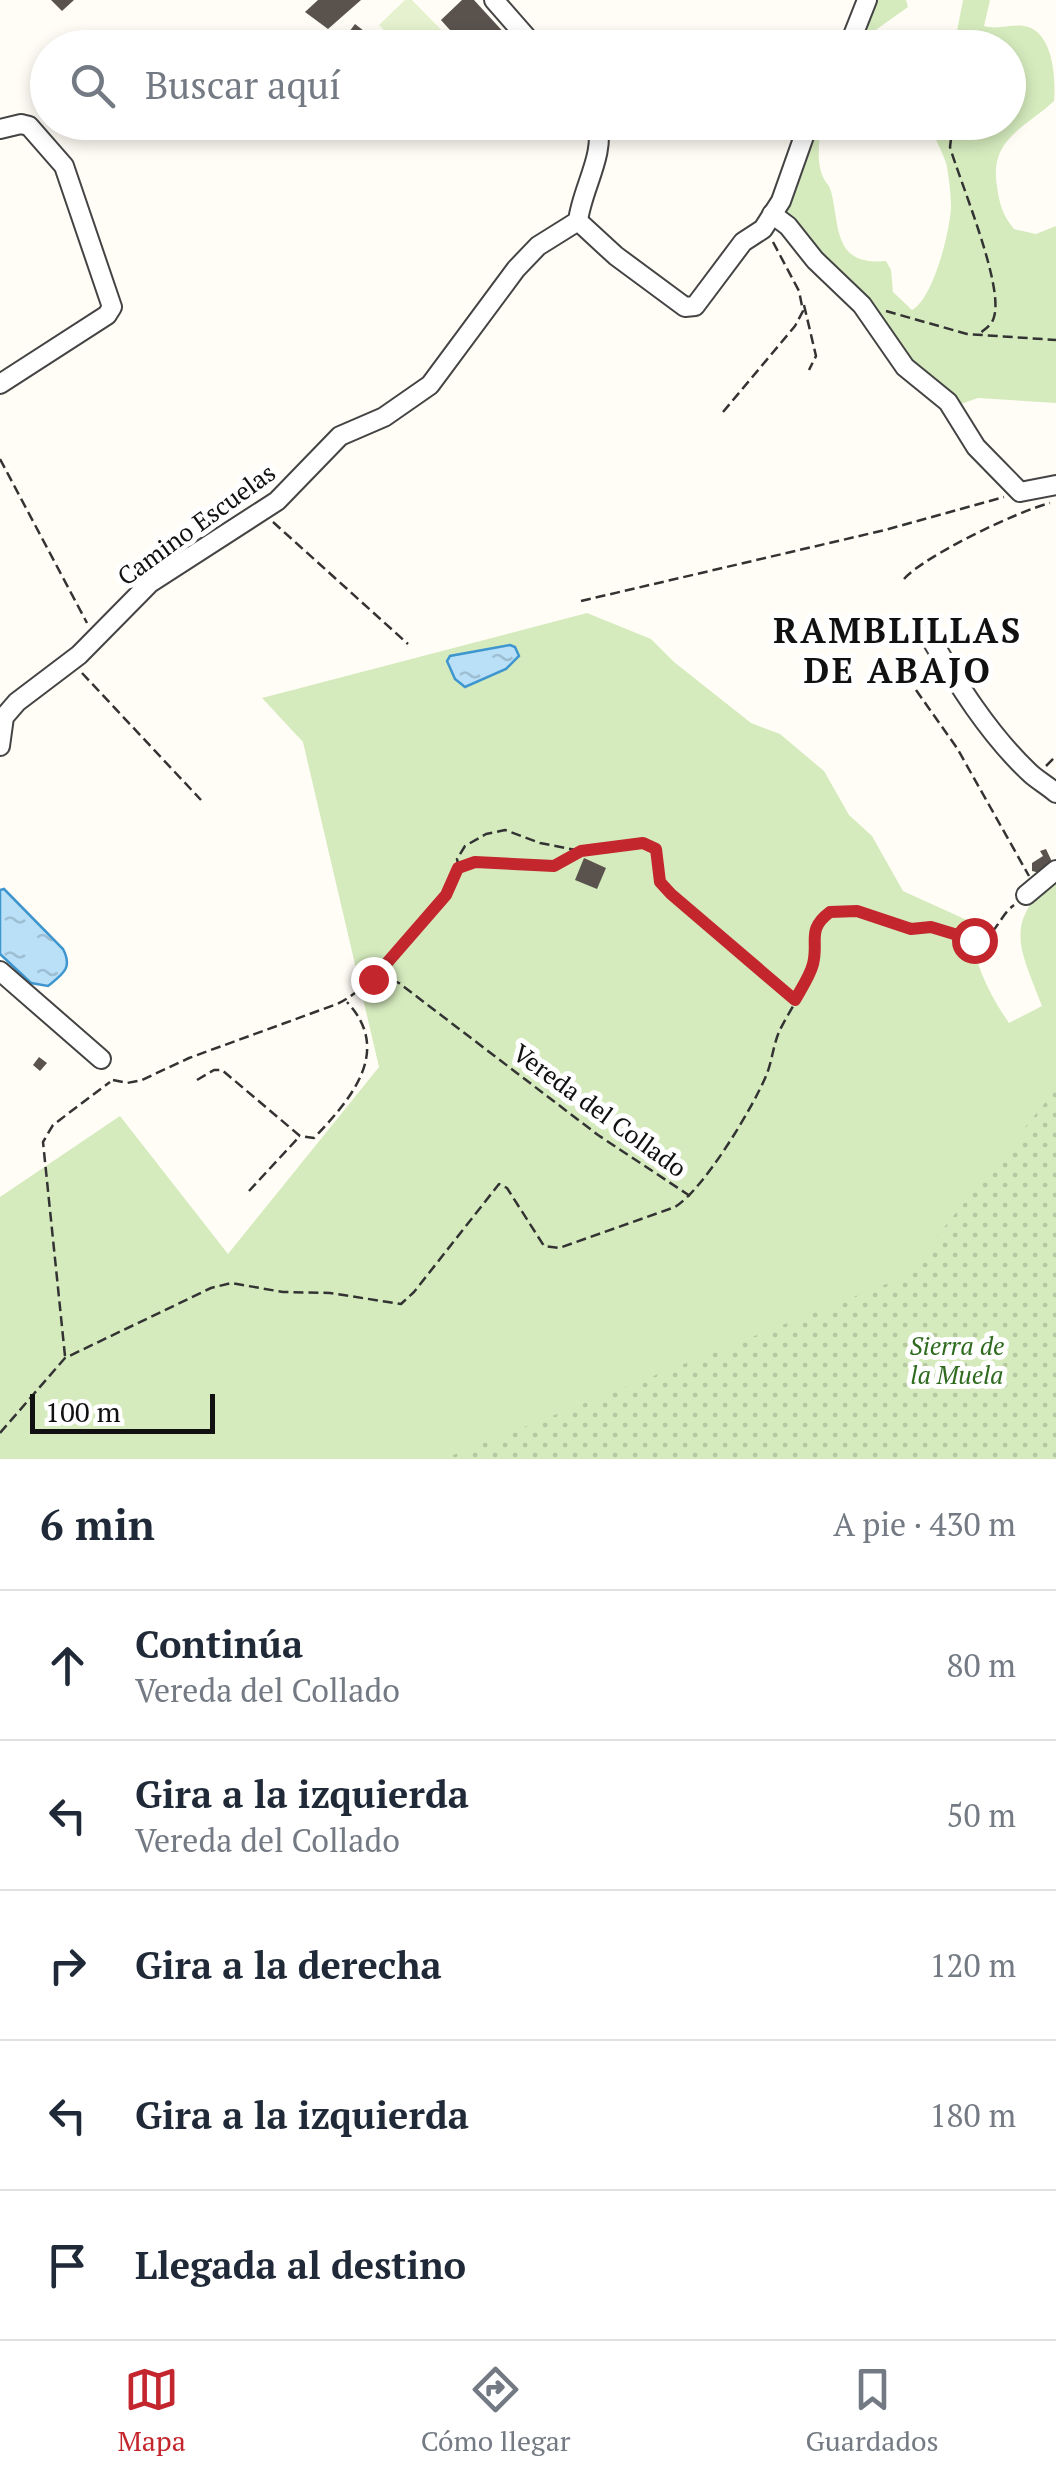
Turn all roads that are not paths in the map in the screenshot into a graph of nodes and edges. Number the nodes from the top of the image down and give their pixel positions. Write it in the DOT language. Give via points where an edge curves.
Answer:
graph roads {
  1 [pos="494,0"];
  2 [pos="867,0"];
  3 [pos="520,30"];
  4 [pos="855,30"];
  5 [pos="30,127"];
  6 [pos="0,129"];
  7 [pos="41,140"];
  8 [pos="599,140"];
  9 [pos="803,140"];
  10 [pos="578,220"];
  11 [pos="768,222"];
  12 [pos="0,384"];
  13 [pos="1056,485"];
  14 [pos="928,634"];
  15 [pos="0,746"];
  16 [pos="1056,794"];
  17 [pos="1056,870"];
  18 [pos="1031,890"];
  19 [pos="0,971"];
  20 [pos="101,1058"];
  1 -- 3 [label="street"];
  2 -- 4 [label="street"];
  5 -- 6 [label="street"];
  7 -- 12 [label="street" via="64,166 112,307"];
  8 -- 10 [label="street"];
  9 -- 11 [label="street"];
  10 -- 11 [label="street" via="690,308 743,242"];
  10 -- 15 [label="street, Camino Escuelas" via="516,269 430,385 384,417 340,436 277,501 150,583 4,716"];
  11 -- 13 [label="street" via="788,226 862,304 905,367 948,402 976,447 1020,492"];
  14 -- 16 [label="street" via="952,678 1024,767"];
  17 -- 18 [label="street"];
  19 -- 20 [label="street"];
}
